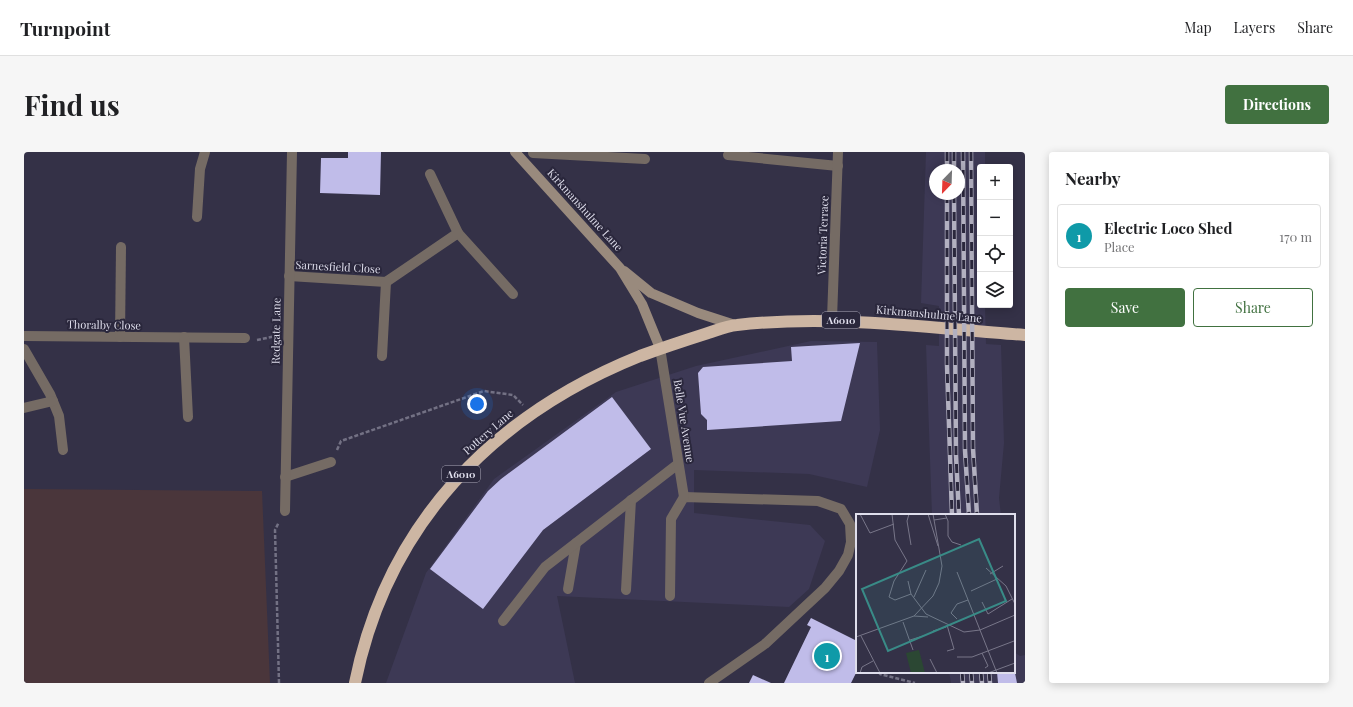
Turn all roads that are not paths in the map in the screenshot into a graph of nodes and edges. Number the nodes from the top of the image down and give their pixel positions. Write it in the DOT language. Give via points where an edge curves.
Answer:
graph roads {
  1 [pos="205,152"];
  2 [pos="292,152"];
  3 [pos="515,152"];
  4 [pos="838,152"];
  5 [pos="533,153"];
  6 [pos="728,155"];
  7 [pos="645,159"];
  8 [pos="524,161"];
  9 [pos="838,166"];
  10 [pos="430,174"];
  11 [pos="197,217"];
  12 [pos="458,233"];
  13 [pos="121,247"];
  14 [pos="620,268"];
  15 [pos="289,276"];
  16 [pos="386,282"];
  17 [pos="514,294"];
  18 [pos="832,319"];
  19 [pos="735,325"];
  20 [pos="24,336"];
  21 [pos="1025,336"];
  22 [pos="120,337"];
  23 [pos="184,337"];
  24 [pos="245,338"];
  25 [pos="660,348"];
  26 [pos="24,350"];
  27 [pos="382,356"];
  28 [pos="53,401"];
  29 [pos="24,408"];
  30 [pos="188,417"];
  31 [pos="63,450"];
  32 [pos="331,462"];
  33 [pos="678,464"];
  34 [pos="285,476"];
  35 [pos="684,498"];
  36 [pos="631,500"];
  37 [pos="285,511"];
  38 [pos="576,543"];
  39 [pos="568,589"];
  40 [pos="626,590"];
  41 [pos="670,596"];
  42 [pos="503,621"];
  43 [pos="355,683"];
  44 [pos="709,683"];
  1 -- 11 [label="street" via="200,169"];
  2 -- 15 [label="street, Redgate Lane"];
  3 -- 8 [label="street, Kirkmanshulme Lane"];
  4 -- 9 [label="street, Victoria Terrace"];
  5 -- 7 [label="street"];
  5 -- 8 [label="street"];
  6 -- 9 [label="street"];
  8 -- 14 [label="street, Kirkmanshulme Lane"];
  9 -- 18 [label="street, Victoria Terrace"];
  10 -- 12 [label="street"];
  12 -- 16 [label="street, Sarnesfield Close"];
  12 -- 17 [label="street"];
  13 -- 22 [label="street"];
  14 -- 19 [label="street, Kirkmanshulme Lane" via="651,292 698,313"];
  14 -- 25 [label="street, Kirkmanshulme Lane" via="642,304"];
  15 -- 16 [label="street, Sarnesfield Close"];
  15 -- 34 [label="street, Redgate Lane"];
  16 -- 27 [label="street, Sarnesfield Close"];
  18 -- 19 [label="highway, Kirkmanshulme Lane / A6010"];
  18 -- 21 [label="highway, Kirkmanshulme Lane / A6010"];
  19 -- 25 [label="highway, Kirkmanshulme Lane / A6010"];
  20 -- 22 [label="street, Thoralby Close"];
  22 -- 23 [label="street, Thoralby Close"];
  23 -- 24 [label="street, Thoralby Close"];
  23 -- 30 [label="street"];
  25 -- 33 [label="street, Belle Vue Avenue"];
  25 -- 43 [label="highway, Pottery Lane / A6010" via="584,381 531,413 464,471 432,509 404,552 378,605"];
  26 -- 28 [label="street"];
  28 -- 29 [label="street"];
  28 -- 31 [label="street" via="59,416"];
  32 -- 34 [label="street"];
  33 -- 35 [label="street, Belle Vue Avenue"];
  33 -- 36 [label="street"];
  34 -- 37 [label="street, Redgate Lane"];
  35 -- 41 [label="street" via="671,519"];
  35 -- 44 [label="street" via="818,501 841,509 850,524 851,542 848,556 825,588 765,644"];
  36 -- 38 [label="street"];
  36 -- 40 [label="street"];
  38 -- 39 [label="street"];
  38 -- 42 [label="street" via="545,567"];
}
